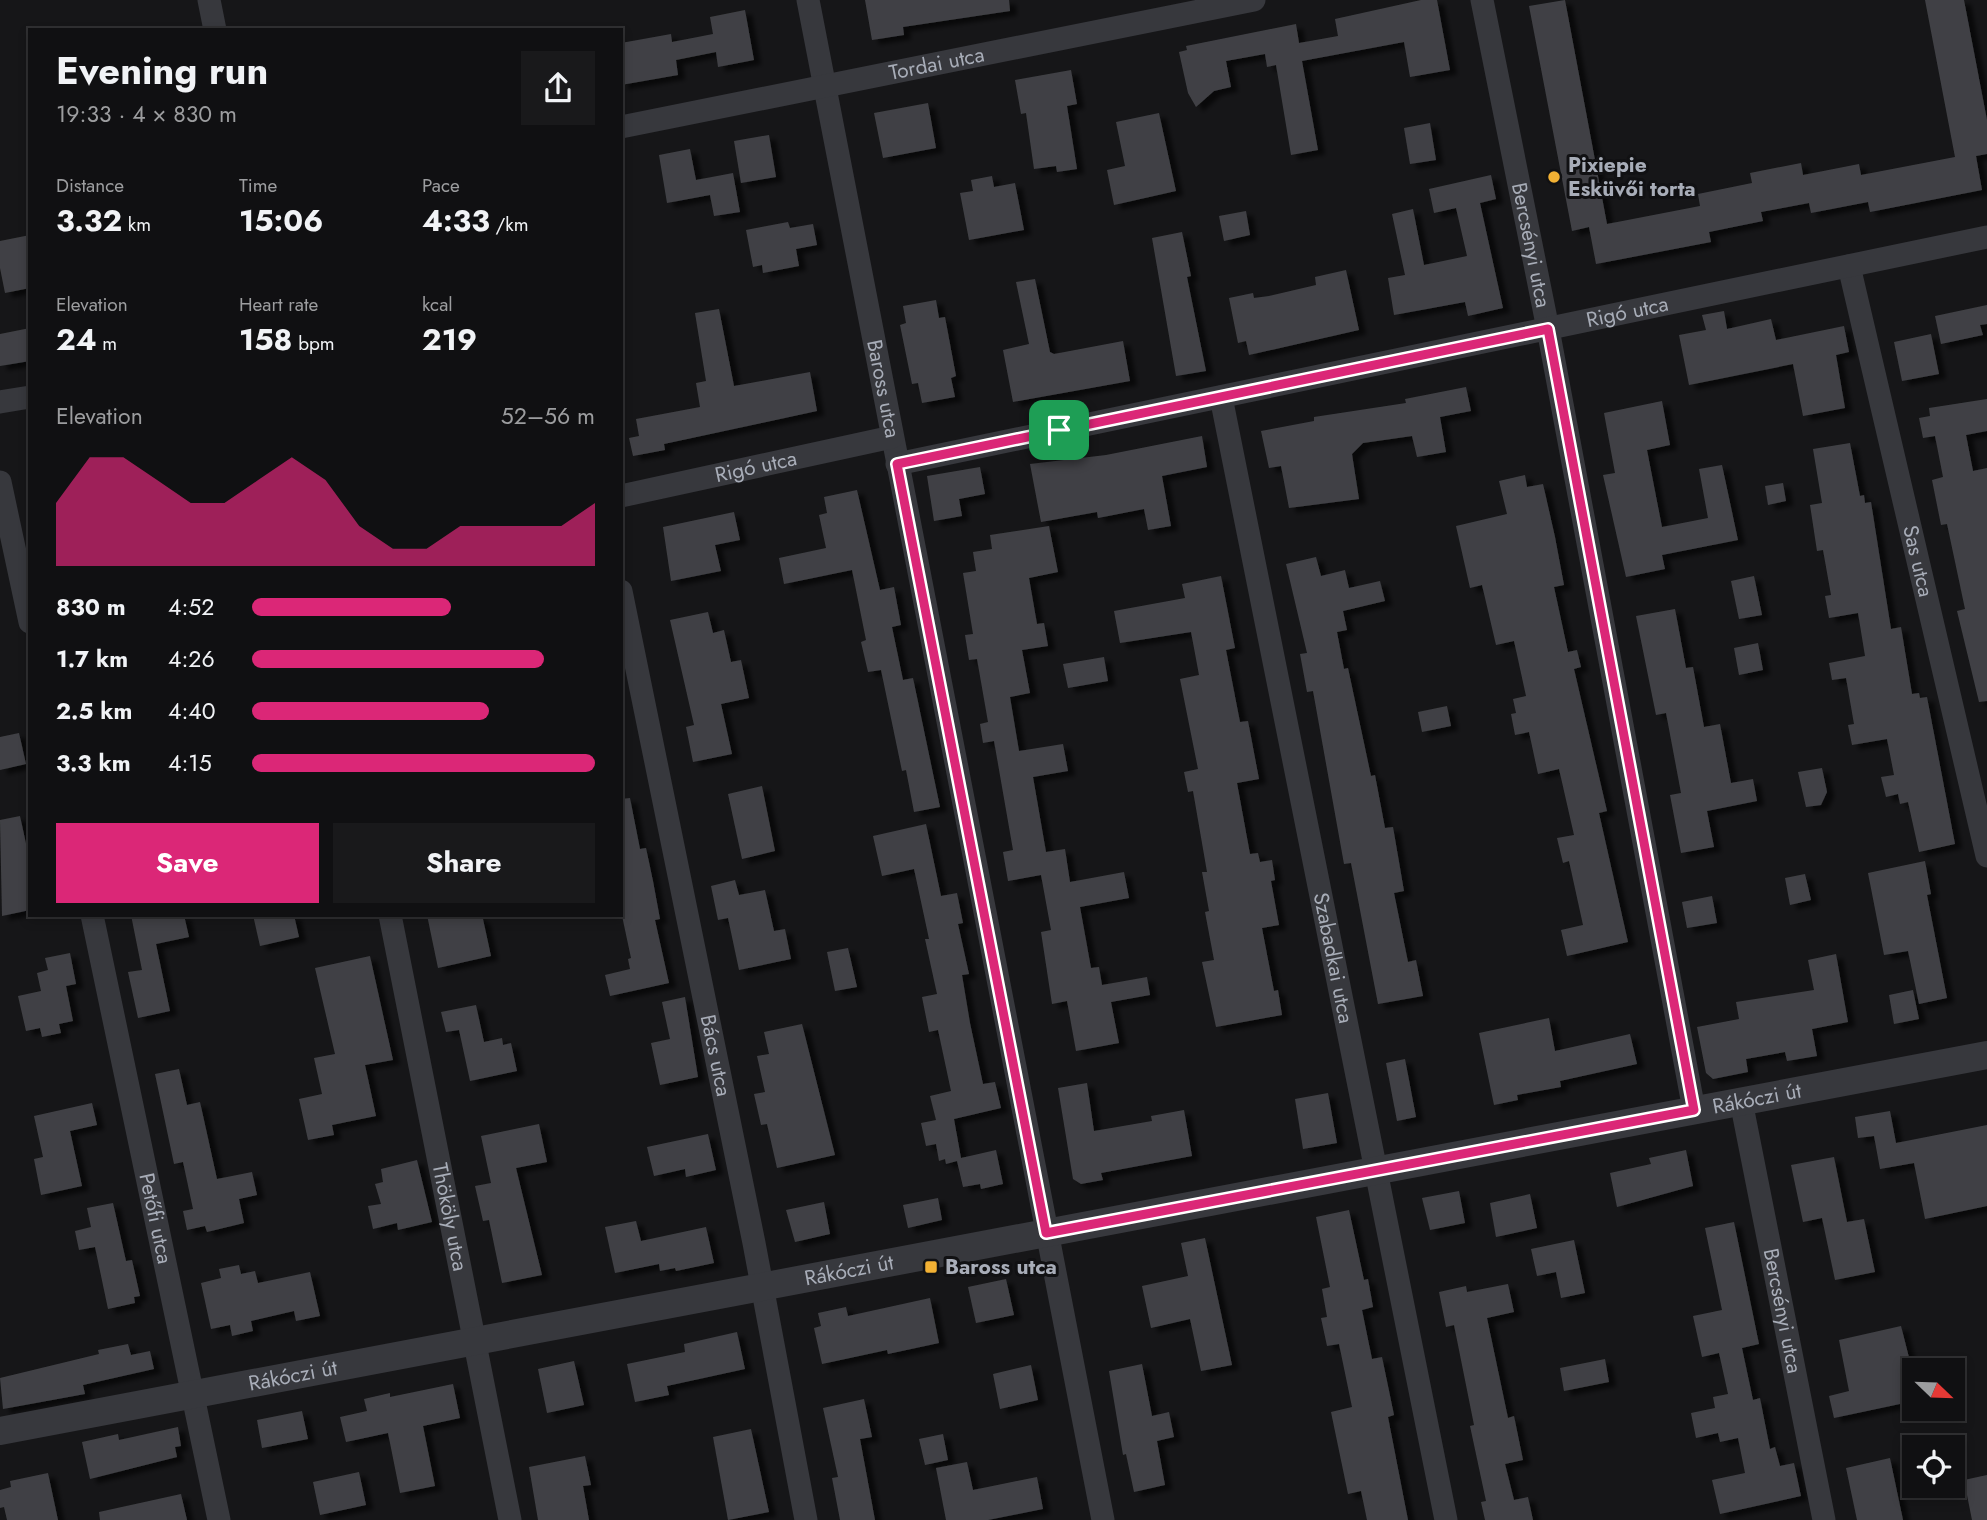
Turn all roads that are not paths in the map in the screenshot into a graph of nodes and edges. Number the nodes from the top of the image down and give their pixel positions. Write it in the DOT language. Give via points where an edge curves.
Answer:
graph roads {
  1 [pos="209,0"];
  2 [pos="808,0"];
  3 [pos="1254,0"];
  4 [pos="1482,0"];
  5 [pos="215,28"];
  6 [pos="825,87"];
  7 [pos="623,127"];
  8 [pos="1987,237"];
  9 [pos="1849,266"];
  10 [pos="1548,329"];
  11 [pos="28,397"];
  12 [pos="1221,397"];
  13 [pos="0,402"];
  14 [pos="892,437"];
  15 [pos="897,464"];
  16 [pos="0,482"];
  17 [pos="623,496"];
  18 [pos="623,601"];
  19 [pos="28,613"];
  20 [pos="1987,856"];
  21 [pos="92,917"];
  22 [pos="390,917"];
  23 [pos="1987,1055"];
  24 [pos="1741,1101"];
  25 [pos="1694,1110"];
  26 [pos="1377,1170"];
  27 [pos="1046,1233"];
  28 [pos="762,1286"];
  29 [pos="475,1341"];
  30 [pos="193,1395"];
  31 [pos="0,1431"];
  32 [pos="219,1520"];
  33 [pos="510,1520"];
  34 [pos="806,1520"];
  35 [pos="1103,1520"];
  36 [pos="1446,1520"];
  37 [pos="1824,1520"];
  1 -- 5 [label="street"];
  2 -- 6 [label="street, Baross utca"];
  3 -- 6 [label="street, Tordai utca"];
  4 -- 10 [label="street, Bercsényi utca"];
  6 -- 7 [label="street, Tordai utca"];
  6 -- 14 [label="street, Baross utca"];
  8 -- 9 [label="street, Rigó utca"];
  9 -- 10 [label="street, Rigó utca"];
  9 -- 20 [label="street, Sas utca"];
  10 -- 12 [label="street, Rigó utca"];
  10 -- 25 [label="street, Bercsényi utca"];
  11 -- 13 [label="street"];
  12 -- 15 [label="street, Rigó utca"];
  12 -- 26 [label="street, Szabadkai utca"];
  14 -- 15 [label="street, Baross utca"];
  14 -- 17 [label="street, Rigó utca"];
  15 -- 27 [label="street, Baross utca"];
  16 -- 19 [label="street"];
  18 -- 28 [label="street, Bács utca"];
  21 -- 30 [label="street, Petőfi utca"];
  22 -- 29 [label="street, Thököly utca"];
  23 -- 24 [label="street, Rákóczi út"];
  24 -- 25 [label="street, Rákóczi út"];
  24 -- 37 [label="street, Bercsényi utca"];
  25 -- 26 [label="street, Rákóczi út"];
  26 -- 27 [label="street, Rákóczi út"];
  26 -- 36 [label="street, Szabadkai utca"];
  27 -- 28 [label="street, Rákóczi út"];
  27 -- 35 [label="street, Baross utca"];
  28 -- 29 [label="street, Rákóczi út"];
  28 -- 34 [label="street, Bács utca"];
  29 -- 30 [label="street, Rákóczi út"];
  29 -- 33 [label="street, Thököly utca"];
  30 -- 31 [label="street, Rákóczi út"];
  30 -- 32 [label="street, Petőfi utca"];
}
